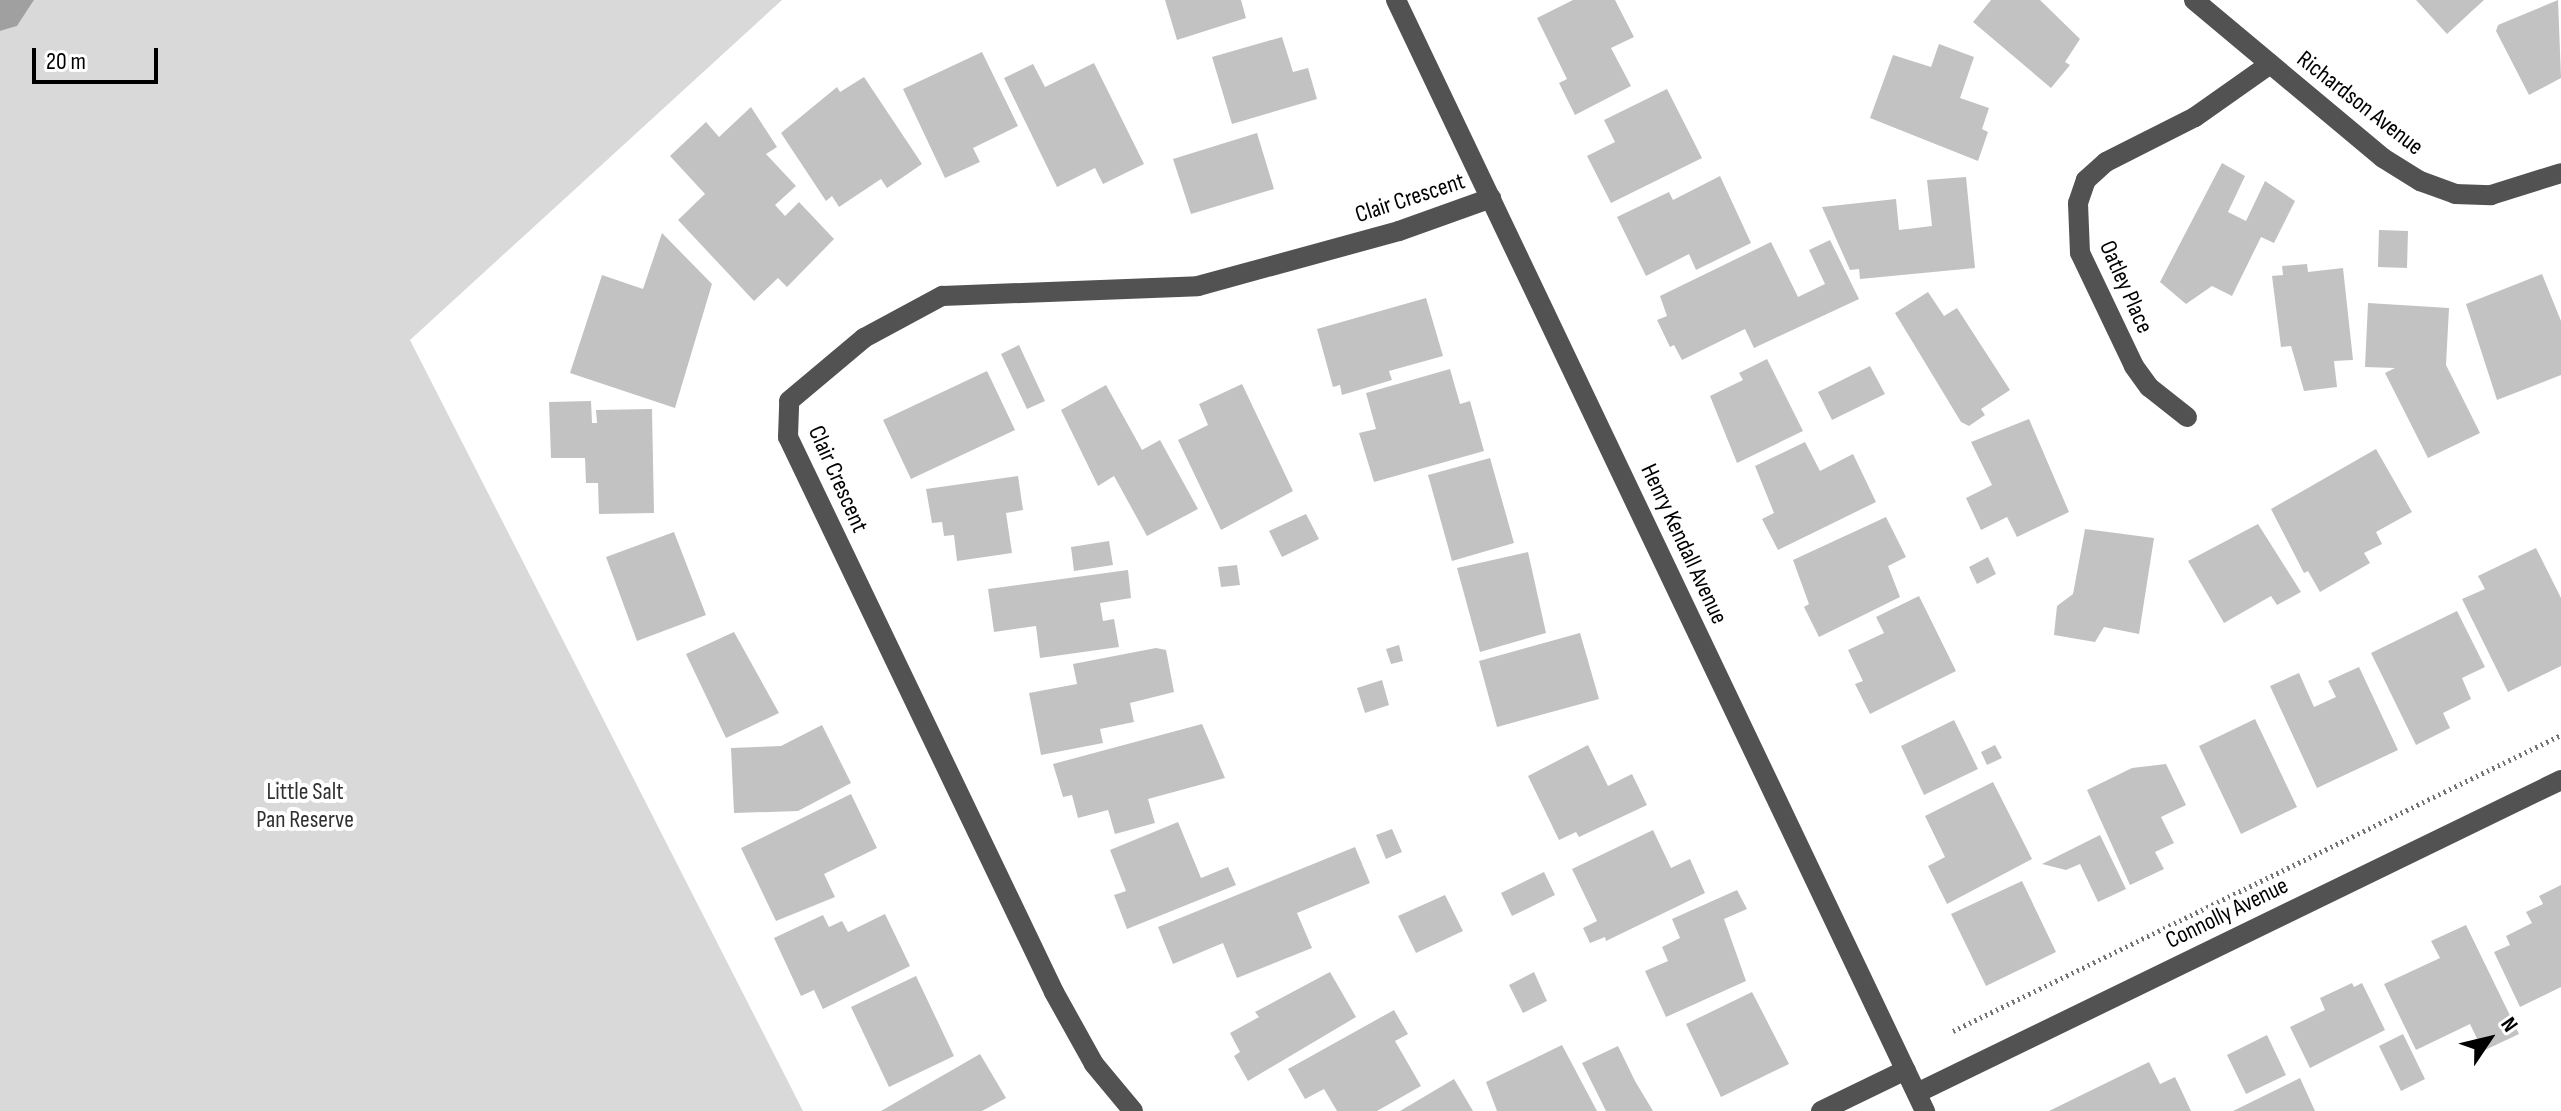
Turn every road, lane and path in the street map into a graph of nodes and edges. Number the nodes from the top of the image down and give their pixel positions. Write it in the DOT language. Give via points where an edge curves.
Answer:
graph roads {
  1 [pos="1396,0"];
  2 [pos="2194,0"];
  3 [pos="2270,64"];
  4 [pos="2561,173"];
  5 [pos="1491,198"];
  6 [pos="2187,417"];
  7 [pos="2561,735"];
  8 [pos="2561,780"];
  9 [pos="1953,1031"];
  10 [pos="1906,1070"];
  11 [pos="1921,1102"];
  12 [pos="1133,1111"];
  13 [pos="1821,1111"];
  1 -- 5 [label="street, Henry Kendall Avenue"];
  2 -- 3 [label="street, Richardson Avenue"];
  3 -- 4 [label="street, Richardson Avenue" via="2383,158 2420,181 2455,194 2491,195"];
  3 -- 6 [label="street, Oatley Place" via="2195,117 2106,162 2086,180 2078,203 2080,253 2134,366 2149,387"];
  5 -- 10 [label="street, Henry Kendall Avenue"];
  5 -- 12 [label="street, Clair Crescent" via="1409,228 1198,286 942,296 864,338 789,401 788,437 1054,992 1094,1064"];
  7 -- 9 [label="path"];
  8 -- 11 [label="street, Connolly Avenue"];
  10 -- 11 [label="street, Henry Kendall Avenue"];
  10 -- 13 [label="street"];
}
